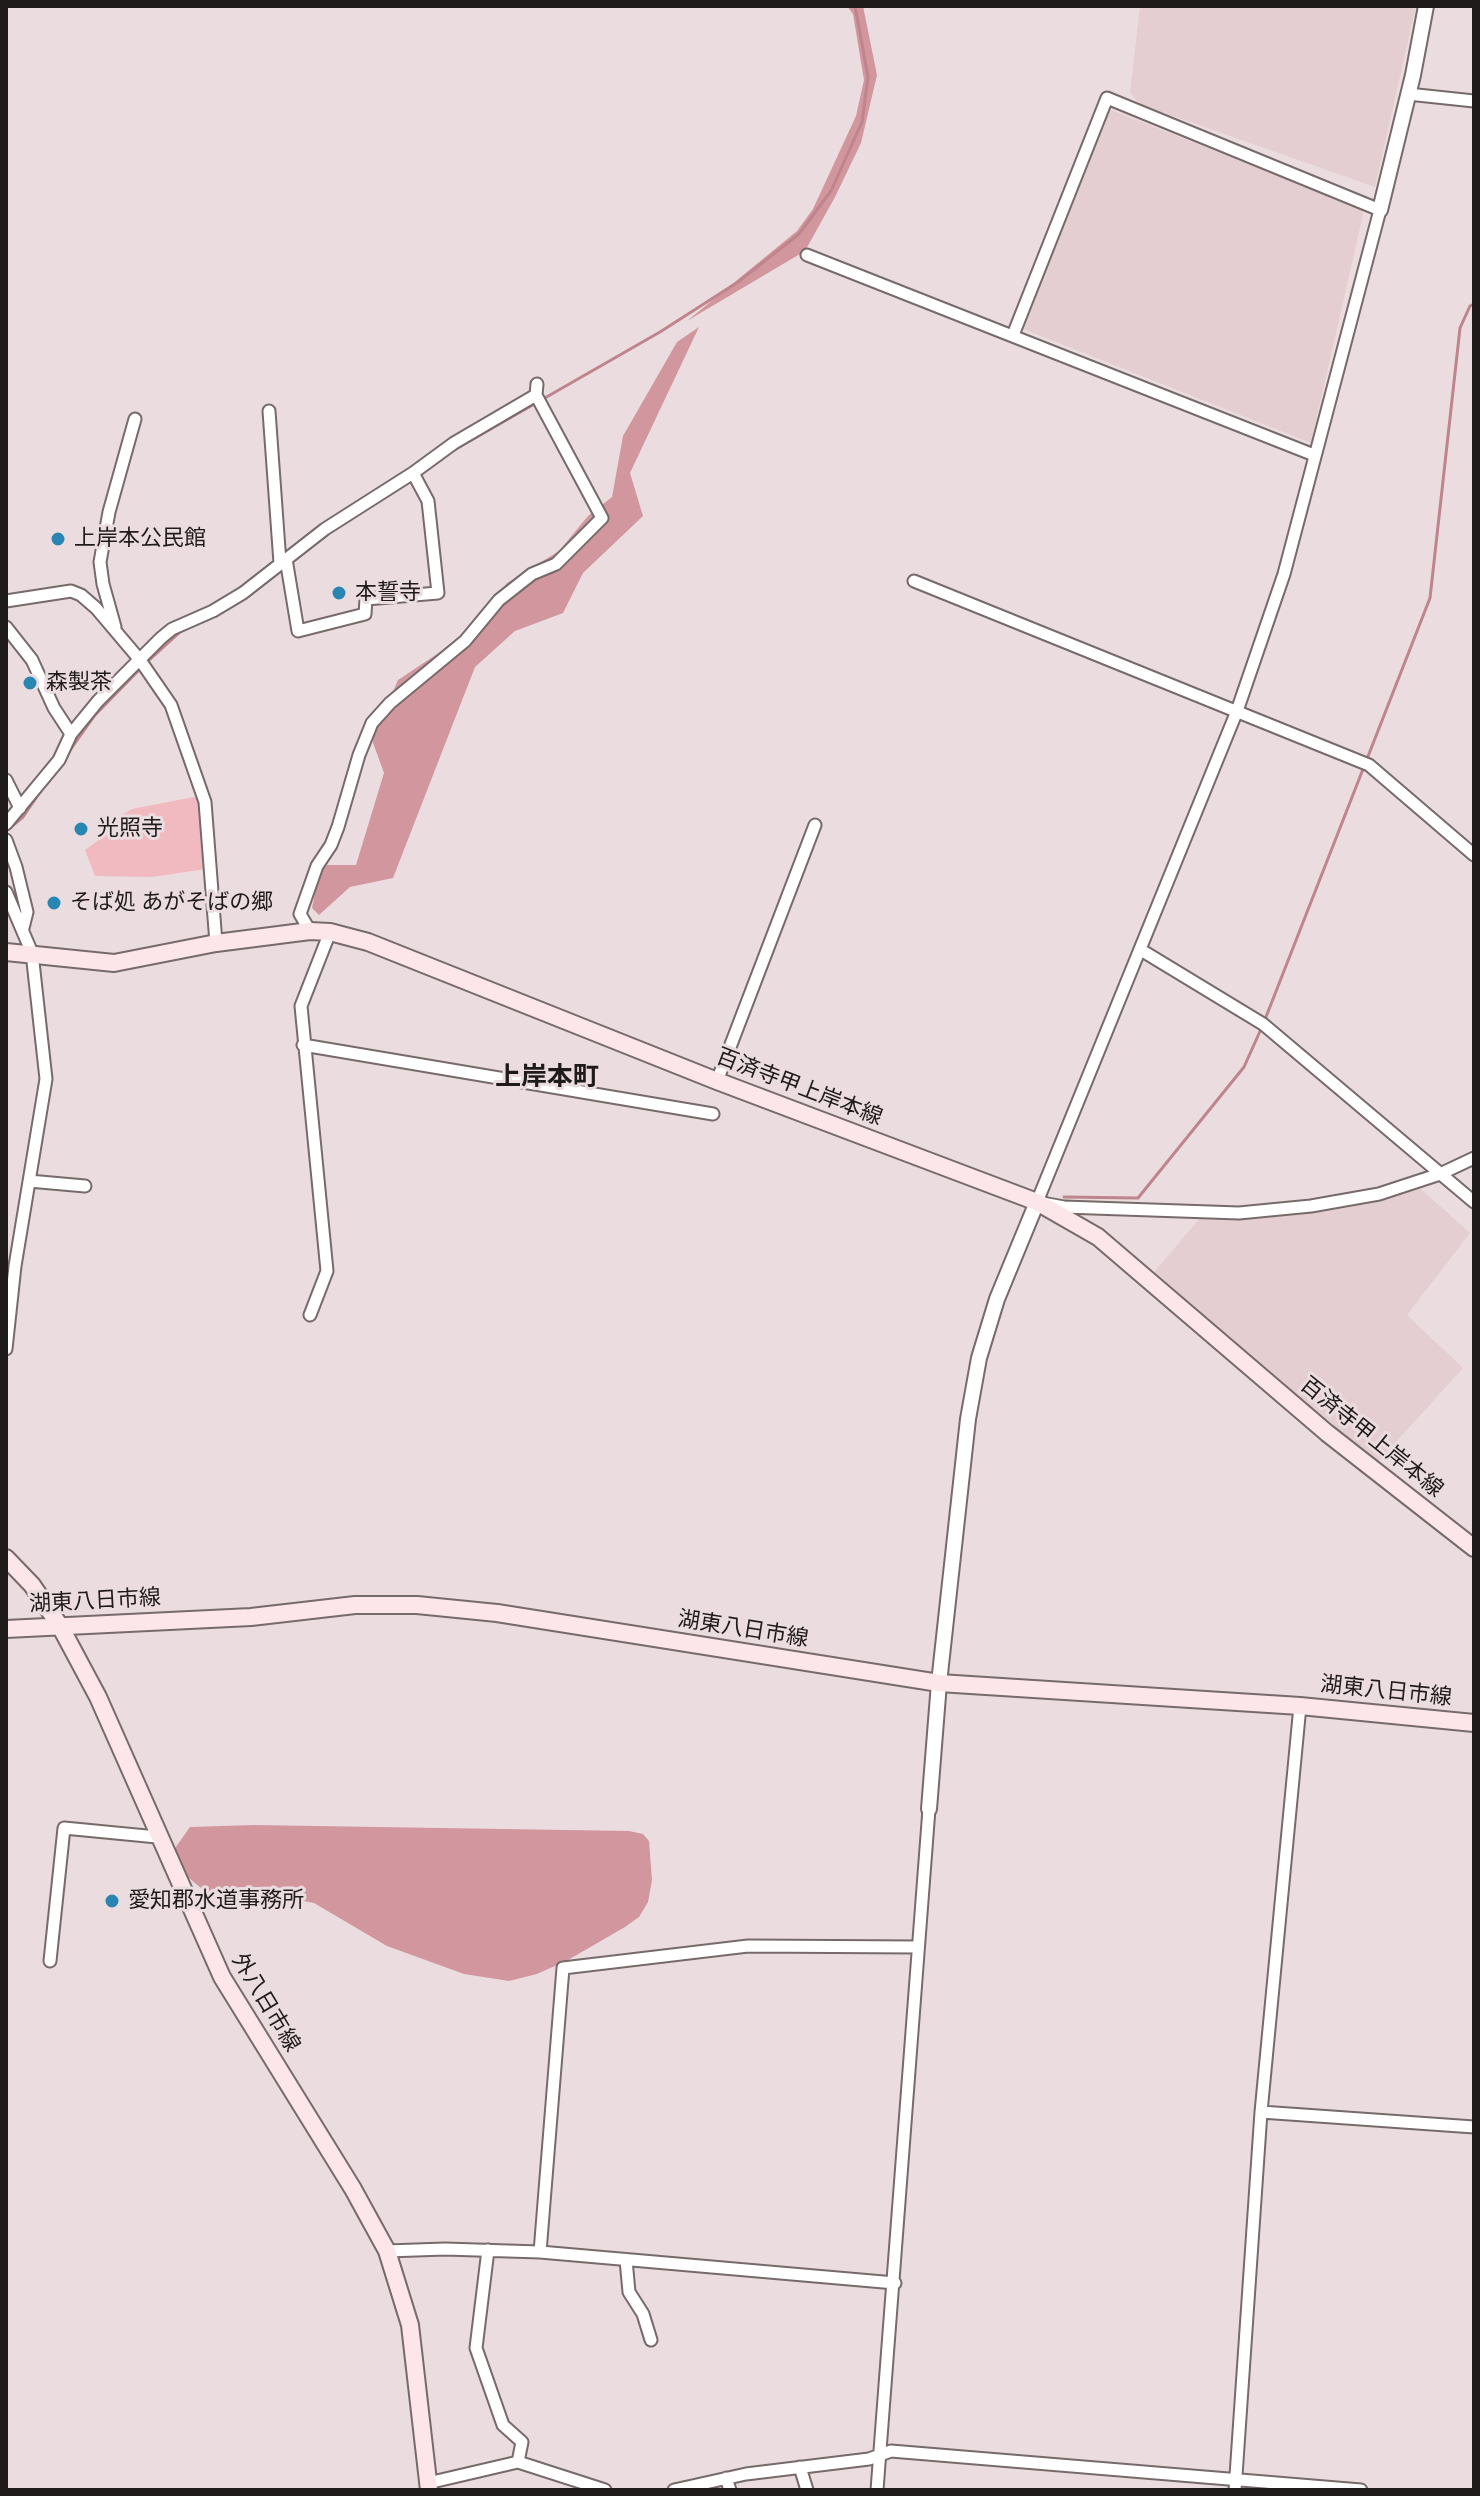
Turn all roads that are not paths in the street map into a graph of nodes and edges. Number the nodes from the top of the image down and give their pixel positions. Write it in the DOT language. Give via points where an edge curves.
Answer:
graph roads {
  1 [pos="1426,6"];
  2 [pos="1408,94"];
  3 [pos="1474,101"];
  4 [pos="1380,210"];
  5 [pos="807,255"];
  6 [pos="1013,335"];
  7 [pos="269,411"];
  8 [pos="135,419"];
  9 [pos="1314,455"];
  10 [pos="413,473"];
  11 [pos="283,561"];
  12 [pos="914,581"];
  13 [pos="6,601"];
  14 [pos="6,627"];
  15 [pos="116,632"];
  16 [pos="140,660"];
  17 [pos="1237,711"];
  18 [pos="71,734"];
  19 [pos="6,780"];
  20 [pos="20,808"];
  21 [pos="6,824"];
  22 [pos="815,825"];
  23 [pos="6,840"];
  24 [pos="1474,855"];
  25 [pos="6,892"];
  26 [pos="23,929"];
  27 [pos="310,931"];
  28 [pos="330,932"];
  29 [pos="216,943"];
  30 [pos="1141,950"];
  31 [pos="6,952"];
  32 [pos="32,953"];
  33 [pos="303,1045"];
  34 [pos="717,1081"];
  35 [pos="713,1114"];
  36 [pos="1474,1158"];
  37 [pos="1440,1174"];
  38 [pos="29,1181"];
  39 [pos="85,1186"];
  40 [pos="1037,1202"];
  41 [pos="1474,1202"];
  42 [pos="310,1315"];
  43 [pos="6,1349"];
  44 [pos="1474,1548"];
  45 [pos="6,1558"];
  46 [pos="60,1626"];
  47 [pos="6,1629"];
  48 [pos="939,1683"];
  49 [pos="1300,1706"];
  50 [pos="1474,1723"];
  51 [pos="929,1809"];
  52 [pos="157,1837"];
  53 [pos="918,1947"];
  54 [pos="50,1961"];
  55 [pos="1261,2112"];
  56 [pos="1474,2127"];
  57 [pos="488,2250"];
  58 [pos="387,2251"];
  59 [pos="540,2252"];
  60 [pos="626,2260"];
  61 [pos="895,2283"];
  62 [pos="651,2340"];
  63 [pos="879,2455"];
  64 [pos="518,2462"];
  65 [pos="800,2467"];
  66 [pos="728,2484"];
  67 [pos="1235,2484"];
  68 [pos="428,2487"];
  69 [pos="696,2488"];
  70 [pos="605,2490"];
  71 [pos="674,2490"];
  72 [pos="807,2490"];
  73 [pos="877,2490"];
  74 [pos="1361,2490"];
  1 -- 2 [label="street"];
  2 -- 3 [label="street"];
  2 -- 4 [label="street"];
  4 -- 6 [label="street" via="1107,98"];
  4 -- 9 [label="street"];
  5 -- 6 [label="street"];
  6 -- 9 [label="street"];
  7 -- 11 [label="street"];
  8 -- 15 [label="street" via="100,562"];
  9 -- 17 [label="street" via="1284,574"];
  10 -- 11 [label="street"];
  10 -- 11 [label="street" via="428,501 438,593 366,599 365,614 298,631"];
  10 -- 27 [label="street" via="536,390 602,518 556,564 532,574 499,600 465,641 372,723 338,827 300,914"];
  11 -- 16 [label="street" via="243,593 172,629"];
  12 -- 17 [label="street"];
  13 -- 15 [label="street" via="71,591 96,608"];
  14 -- 18 [label="street" via="32,660"];
  15 -- 16 [label="street"];
  16 -- 18 [label="street"];
  16 -- 29 [label="street" via="171,705 205,802"];
  17 -- 24 [label="street" via="1369,765"];
  17 -- 30 [label="street"];
  18 -- 20 [label="street" via="59,760"];
  19 -- 20 [label="street"];
  20 -- 21 [label="street"];
  22 -- 34 [label="street"];
  23 -- 26 [label="street" via="27,912"];
  25 -- 26 [label="street"];
  26 -- 32 [label="street"];
  27 -- 28 [label="main road, 百済寺甲上岸本線"];
  27 -- 29 [label="main road, 百済寺甲上岸本線"];
  28 -- 33 [label="street" via="301,1006"];
  28 -- 34 [label="main road, 百済寺甲上岸本線" via="368,942"];
  29 -- 32 [label="main road, 百済寺甲上岸本線" via="114,963"];
  30 -- 37 [label="street" via="1263,1024"];
  30 -- 40 [label="street"];
  31 -- 32 [label="main road, 百済寺甲上岸本線"];
  32 -- 38 [label="street" via="46,1079"];
  33 -- 35 [label="street"];
  33 -- 42 [label="street" via="327,1271"];
  34 -- 40 [label="main road, 百済寺甲上岸本線"];
  36 -- 37 [label="street"];
  37 -- 40 [label="street" via="1379,1194 1239,1213"];
  37 -- 41 [label="street"];
  38 -- 39 [label="street"];
  38 -- 43 [label="street"];
  40 -- 44 [label="main road, 百済寺甲上岸本線" via="1098,1237 1327,1433"];
  40 -- 48 [label="street" via="979,1358"];
  45 -- 46 [label="main road, 外八日市線"];
  46 -- 47 [label="main road, 湖東八日市線"];
  46 -- 48 [label="main road, 湖東八日市線" via="417,1605"];
  46 -- 52 [label="main road, 外八日市線" via="98,1697"];
  48 -- 49 [label="main road, 湖東八日市線"];
  48 -- 51 [label="street"];
  49 -- 50 [label="main road, 湖東八日市線"];
  49 -- 55 [label="street"];
  51 -- 53 [label="street"];
  52 -- 54 [label="street" via="64,1828"];
  52 -- 58 [label="main road, 外八日市線" via="222,1977"];
  53 -- 59 [label="street" via="748,1946 563,1968"];
  53 -- 61 [label="street"];
  55 -- 56 [label="street"];
  55 -- 67 [label="street"];
  57 -- 58 [label="street"];
  57 -- 59 [label="street"];
  57 -- 64 [label="street" via="476,2348 503,2425 522,2442"];
  58 -- 68 [label="main road, 外八日市線" via="410,2325"];
  59 -- 60 [label="street"];
  60 -- 61 [label="street"];
  60 -- 62 [label="street" via="629,2292"];
  61 -- 63 [label="street"];
  63 -- 65 [label="street"];
  63 -- 67 [label="street" via="891,2451"];
  63 -- 73 [label="street"];
  64 -- 68 [label="street"];
  64 -- 70 [label="street"];
  65 -- 66 [label="street"];
  65 -- 72 [label="street"];
  66 -- 69 [label="street"];
  67 -- 74 [label="street"];
  69 -- 71 [label="street"];
}
